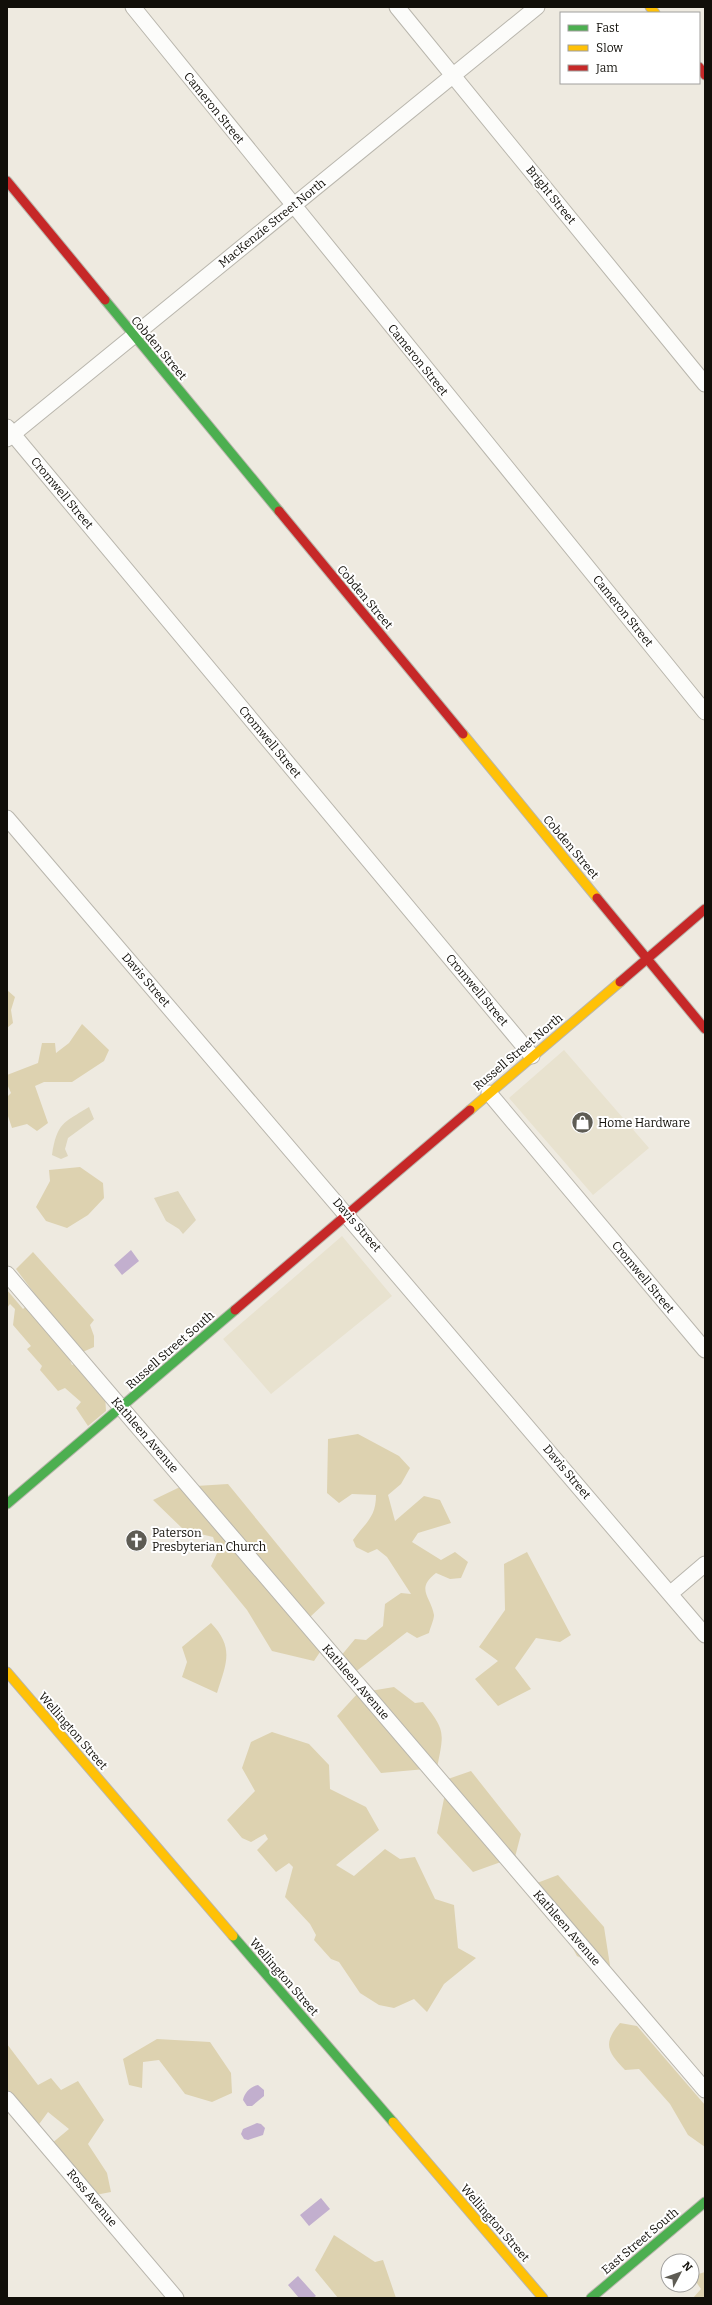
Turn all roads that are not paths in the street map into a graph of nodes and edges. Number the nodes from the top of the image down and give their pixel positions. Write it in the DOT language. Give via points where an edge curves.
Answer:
graph roads {
  1 [pos="133,7"];
  2 [pos="397,7"];
  3 [pos="538,7"];
  4 [pos="453,76"];
  5 [pos="7,181"];
  6 [pos="292,205"];
  7 [pos="134,336"];
  8 [pos="705,384"];
  9 [pos="9,434"];
  10 [pos="705,712"];
  11 [pos="7,818"];
  12 [pos="705,909"];
  13 [pos="647,958"];
  14 [pos="705,1029"];
  15 [pos="532,1056"];
  16 [pos="489,1093"];
  17 [pos="347,1214"];
  18 [pos="7,1274"];
  19 [pos="705,1350"];
  20 [pos="121,1407"];
  21 [pos="7,1504"];
  22 [pos="705,1564"];
  23 [pos="671,1593"];
  24 [pos="705,1635"];
  25 [pos="7,1672"];
  26 [pos="705,2090"];
  27 [pos="7,2099"];
  28 [pos="705,2202"];
  29 [pos="176,2298"];
  30 [pos="543,2298"];
  31 [pos="591,2298"];
  1 -- 6 [label="street, Cameron Street"];
  2 -- 4 [label="street, Bright Street"];
  3 -- 4 [label="street, MacKenzie Street North"];
  4 -- 6 [label="street, MacKenzie Street North"];
  4 -- 8 [label="street, Bright Street"];
  5 -- 7 [label="street, Cobden Street"];
  6 -- 7 [label="street, MacKenzie Street North"];
  6 -- 10 [label="street, Cameron Street"];
  7 -- 9 [label="street, MacKenzie Street North"];
  7 -- 13 [label="street, Cobden Street"];
  9 -- 15 [label="street, Cromwell Street"];
  11 -- 17 [label="street, Davis Street"];
  12 -- 13 [label="street, Russell Street North"];
  13 -- 14 [label="street, Cobden Street"];
  13 -- 15 [label="street, Russell Street North"];
  15 -- 16 [label="street, Russell Street North"];
  16 -- 17 [label="street, Russell Street North"];
  16 -- 19 [label="street, Cromwell Street"];
  17 -- 20 [label="street, Russell Street South"];
  17 -- 23 [label="street, Davis Street"];
  18 -- 20 [label="street, Kathleen Avenue"];
  20 -- 21 [label="street, Russell Street South"];
  20 -- 26 [label="street, Kathleen Avenue"];
  22 -- 23 [label="street"];
  23 -- 24 [label="street, Davis Street"];
  25 -- 30 [label="street, Wellington Street"];
  27 -- 29 [label="street, Ross Avenue"];
  28 -- 31 [label="street, East Street South"];
}
